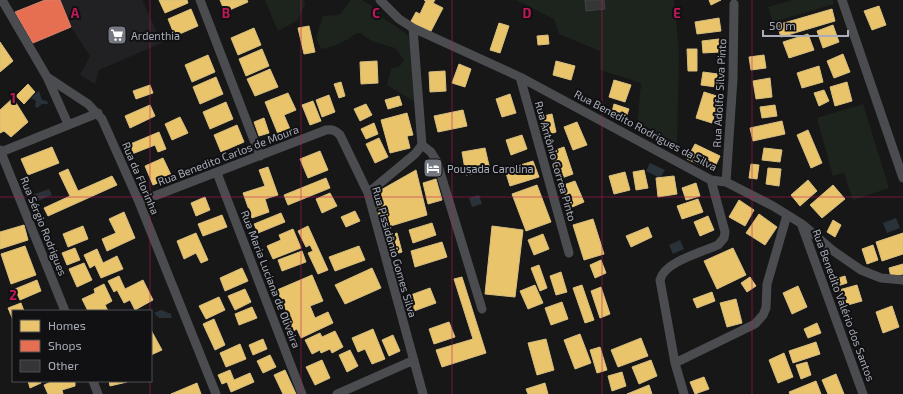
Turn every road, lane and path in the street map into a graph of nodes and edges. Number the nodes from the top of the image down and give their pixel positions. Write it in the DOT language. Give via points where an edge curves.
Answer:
graph roads {
  1 [pos="2,0"];
  2 [pos="200,0"];
  3 [pos="380,0"];
  4 [pos="842,0"];
  5 [pos="734,4"];
  6 [pos="414,28"];
  7 [pos="47,77"];
  8 [pos="520,77"];
  9 [pos="98,113"];
  10 [pos="68,124"];
  11 [pos="326,130"];
  12 [pos="422,144"];
  13 [pos="1,151"];
  14 [pos="260,156"];
  15 [pos="217,173"];
  16 [pos="903,178"];
  17 [pos="711,180"];
  18 [pos="726,182"];
  19 [pos="368,193"];
  20 [pos="139,202"];
  21 [pos="787,215"];
  22 [pos="802,224"];
  23 [pos="569,252"];
  24 [pos="903,280"];
  25 [pos="482,309"];
  26 [pos="65,310"];
  27 [pos="414,360"];
  28 [pos="675,363"];
  29 [pos="93,382"];
  30 [pos="98,394"];
  31 [pos="216,394"];
  32 [pos="302,394"];
  33 [pos="337,394"];
  34 [pos="424,394"];
  35 [pos="684,394"];
  36 [pos="863,394"];
  1 -- 7 [label="street, Rua da Florinha"];
  2 -- 14 [label="street"];
  3 -- 6 [label="street, Rua Benedito Rodrigues da Silva" via="399,19"];
  4 -- 16 [label="street"];
  5 -- 18 [label="street, Rua Adolfo Silva Pinto" via="733,79"];
  6 -- 8 [label="street, Rua Benedito Rodrigues da Silva"];
  6 -- 12 [label="street"];
  7 -- 9 [label="street, Rua da Florinha"];
  7 -- 10 [label="street"];
  8 -- 17 [label="street, Rua Benedito Rodrigues da Silva"];
  8 -- 23 [label="street, Rua Antônio Correa Pinto"];
  9 -- 10 [label="street"];
  9 -- 20 [label="street, Rua da Florinha"];
  10 -- 13 [label="street"];
  11 -- 14 [label="street, Rua Benedito Carlos de Moura"];
  11 -- 19 [label="street, Rua Pissidônio Gomes Silva" via="331,129 340,135"];
  12 -- 19 [label="street" via="415,154"];
  12 -- 25 [label="street" via="437,162"];
  13 -- 26 [label="street, Rua Sérgio Rodrigues"];
  14 -- 15 [label="street, Rua Benedito Carlos de Moura"];
  15 -- 20 [label="street, Rua Benedito Carlos de Moura"];
  15 -- 32 [label="street, Rua Maria Luciana de Oliveira"];
  17 -- 18 [label="street, Rua Benedito Rodrigues da Silva"];
  17 -- 28 [label="street" via="725,232 724,238 718,245 668,267 661,274"];
  18 -- 21 [label="street, Rua Benedito Rodrigues da Silva"];
  19 -- 27 [label="street, Rua Pissidônio Gomes Silva"];
  20 -- 31 [label="street, Rua da Florinha"];
  21 -- 22 [label="street, Rua Benedito Rodrigues da Silva"];
  21 -- 28 [label="street" via="767,284 766,308 760,320"];
  22 -- 24 [label="street, Rua Benedito Rodrigues da Silva" via="860,270 881,278"];
  22 -- 36 [label="street, Rua Benedito Valério dos Santos"];
  27 -- 33 [label="street"];
  27 -- 34 [label="street, Rua Pissidônio Gomes Silva"];
  28 -- 35 [label="street"];
  29 -- 30 [label="street"];
}
